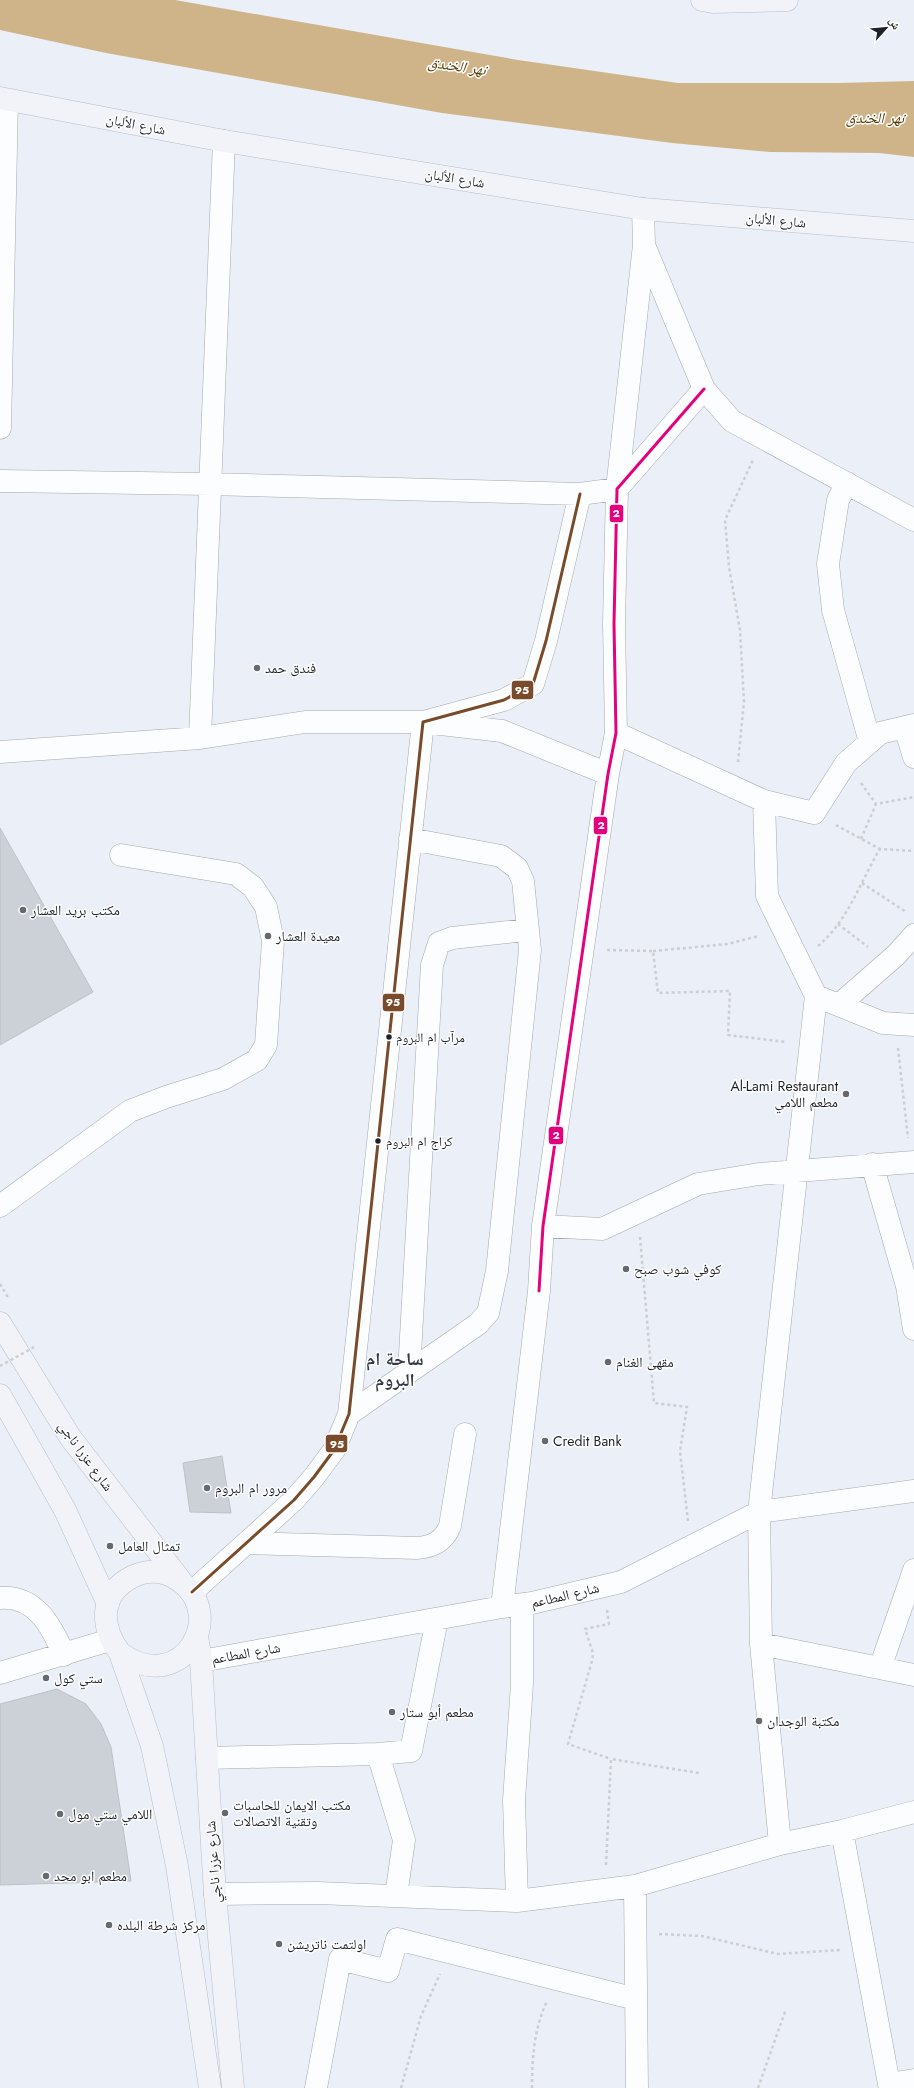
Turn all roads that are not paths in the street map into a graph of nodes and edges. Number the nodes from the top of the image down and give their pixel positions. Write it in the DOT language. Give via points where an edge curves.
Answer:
graph roads {
  1 [pos="787,0"];
  2 [pos="709,1"];
  3 [pos="4,99"];
  4 [pos="224,141"];
  5 [pos="643,209"];
  6 [pos="914,231"];
  7 [pos="644,245"];
  8 [pos="704,389"];
  9 [pos="0,428"];
  10 [pos="0,481"];
  11 [pos="847,483"];
  12 [pos="210,484"];
  13 [pos="617,489"];
  14 [pos="580,494"];
  15 [pos="914,520"];
  16 [pos="423,722"];
  17 [pos="909,726"];
  18 [pos="616,733"];
  19 [pos="200,738"];
  20 [pos="870,742"];
  21 [pos="0,752"];
  22 [pos="914,758"];
  23 [pos="608,774"];
  24 [pos="764,801"];
  25 [pos="410,838"];
  26 [pos="121,855"];
  27 [pos="526,930"];
  28 [pos="914,935"];
  29 [pos="816,996"];
  30 [pos="839,1005"];
  31 [pos="905,1024"];
  32 [pos="912,1162"];
  33 [pos="872,1164"];
  34 [pos="797,1171"];
  35 [pos="0,1206"];
  36 [pos="543,1226"];
  37 [pos="0,1323"];
  38 [pos="914,1329"];
  39 [pos="408,1372"];
  40 [pos="0,1395"];
  41 [pos="349,1414"];
  42 [pos="465,1434"];
  43 [pos="914,1490"];
  44 [pos="759,1512"];
  45 [pos="246,1544"];
  46 [pos="914,1570"];
  47 [pos="187,1587"];
  48 [pos="0,1598"];
  49 [pos="108,1604"];
  50 [pos="512,1606"];
  51 [pos="437,1619"];
  52 [pos="197,1636"];
  53 [pos="761,1644"];
  54 [pos="115,1647"];
  55 [pos="64,1655"];
  56 [pos="201,1661"];
  57 [pos="880,1668"];
  58 [pos="0,1673"];
  59 [pos="914,1675"];
  60 [pos="378,1754"];
  61 [pos="207,1758"];
  62 [pos="914,1812"];
  63 [pos="842,1831"];
  64 [pos="780,1844"];
  65 [pos="635,1886"];
  66 [pos="215,1894"];
  67 [pos="396,1896"];
  68 [pos="518,1901"];
  69 [pos="636,1999"];
  70 [pos="914,2080"];
  71 [pos="891,2086"];
  72 [pos="210,2088"];
  73 [pos="233,2088"];
  74 [pos="316,2088"];
  75 [pos="637,2088"];
  1 -- 2 [label="main road"];
  3 -- 4 [label="main road, شارع الألبان"];
  3 -- 9 [label="street"];
  4 -- 5 [label="main road, شارع الألبان"];
  4 -- 12 [label="street"];
  5 -- 6 [label="main road, شارع الألبان"];
  5 -- 7 [label="street"];
  7 -- 8 [label="street"];
  7 -- 13 [label="street"];
  8 -- 11 [label="street" via="732,421"];
  8 -- 13 [label="street"];
  10 -- 12 [label="street"];
  11 -- 15 [label="street"];
  11 -- 20 [label="street" via="838,500 828,564 834,610"];
  12 -- 14 [label="street"];
  12 -- 19 [label="street"];
  13 -- 14 [label="street"];
  13 -- 18 [label="street" via="614,624"];
  14 -- 16 [label="street" via="546,641 533,684 504,700"];
  16 -- 19 [label="street" via="305,722"];
  16 -- 23 [label="street" via="502,731"];
  16 -- 25 [label="street"];
  17 -- 20 [label="street" via="880,733"];
  17 -- 22 [label="street"];
  18 -- 23 [label="street"];
  18 -- 24 [label="street"];
  19 -- 21 [label="street"];
  20 -- 24 [label="street" via="846,763 814,813"];
  23 -- 36 [label="street"];
  24 -- 29 [label="street" via="767,896"];
  25 -- 27 [label="street" via="501,856 509,860 517,868 523,881"];
  25 -- 41 [label="street"];
  26 -- 35 [label="street" via="236,874 254,887 266,907 273,941 266,1045 257,1060 223,1080 130,1111"];
  27 -- 39 [label="street" via="529,957 493,1295 488,1313 478,1324"];
  27 -- 39 [label="street" via="452,938 439,943 432,965"];
  28 -- 30 [label="street" via="896,955"];
  29 -- 30 [label="street"];
  29 -- 34 [label="street"];
  30 -- 31 [label="street" via="883,1023"];
  32 -- 33 [label="street"];
  33 -- 34 [label="street"];
  33 -- 38 [label="street" via="907,1286"];
  34 -- 36 [label="street" via="698,1184 602,1229"];
  34 -- 44 [label="street"];
  36 -- 50 [label="street"];
  37 -- 47 [label="main road, شارع عزرا ناجي" via="70,1437"];
  39 -- 41 [label="street"];
  40 -- 49 [label="main road" via="65,1510"];
  41 -- 45 [label="street" via="334,1450 314,1477 294,1500"];
  42 -- 45 [label="street" via="450,1526 447,1534 434,1545 417,1548"];
  43 -- 44 [label="street, شارع المطاعم"];
  44 -- 50 [label="street, شارع المطاعم" via="622,1582"];
  44 -- 53 [label="street"];
  45 -- 47 [label="street"];
  46 -- 57 [label="street"];
  47 -- 49 [label="main road" via="168,1574 138,1574 125,1580 114,1591"];
  47 -- 52 [label="main road" via="198,1606 200,1622"];
  48 -- 55 [label="street" via="10,1597 29,1605 43,1616 52,1628"];
  49 -- 54 [label="main road" via="105,1616 106,1629"];
  50 -- 51 [label="street, شارع المطاعم"];
  50 -- 68 [label="street" via="522,1684 514,1800"];
  51 -- 56 [label="street, شارع المطاعم"];
  51 -- 60 [label="street" via="411,1751"];
  52 -- 54 [label="main road" via="190,1650 178,1660 163,1666 148,1667 132,1662"];
  52 -- 56 [label="main road, شارع عزرا ناجي"];
  53 -- 57 [label="street"];
  53 -- 64 [label="street"];
  54 -- 55 [label="street"];
  54 -- 72 [label="main road" via="152,1746 177,1866"];
  55 -- 58 [label="street"];
  56 -- 61 [label="main road, شارع عزرا ناجي"];
  57 -- 59 [label="street"];
  60 -- 61 [label="street"];
  60 -- 67 [label="street" via="404,1840"];
  61 -- 66 [label="main road, شارع عزرا ناجي"];
  62 -- 63 [label="street"];
  63 -- 64 [label="street"];
  63 -- 71 [label="street"];
  64 -- 65 [label="street"];
  65 -- 68 [label="street"];
  65 -- 69 [label="street"];
  66 -- 67 [label="street" via="318,1893"];
  66 -- 73 [label="main road, شارع عزرا ناجي"];
  67 -- 68 [label="street"];
  69 -- 74 [label="street" via="397,1939 388,1971 340,1959"];
  69 -- 75 [label="street"];
  70 -- 71 [label="street"];
}
